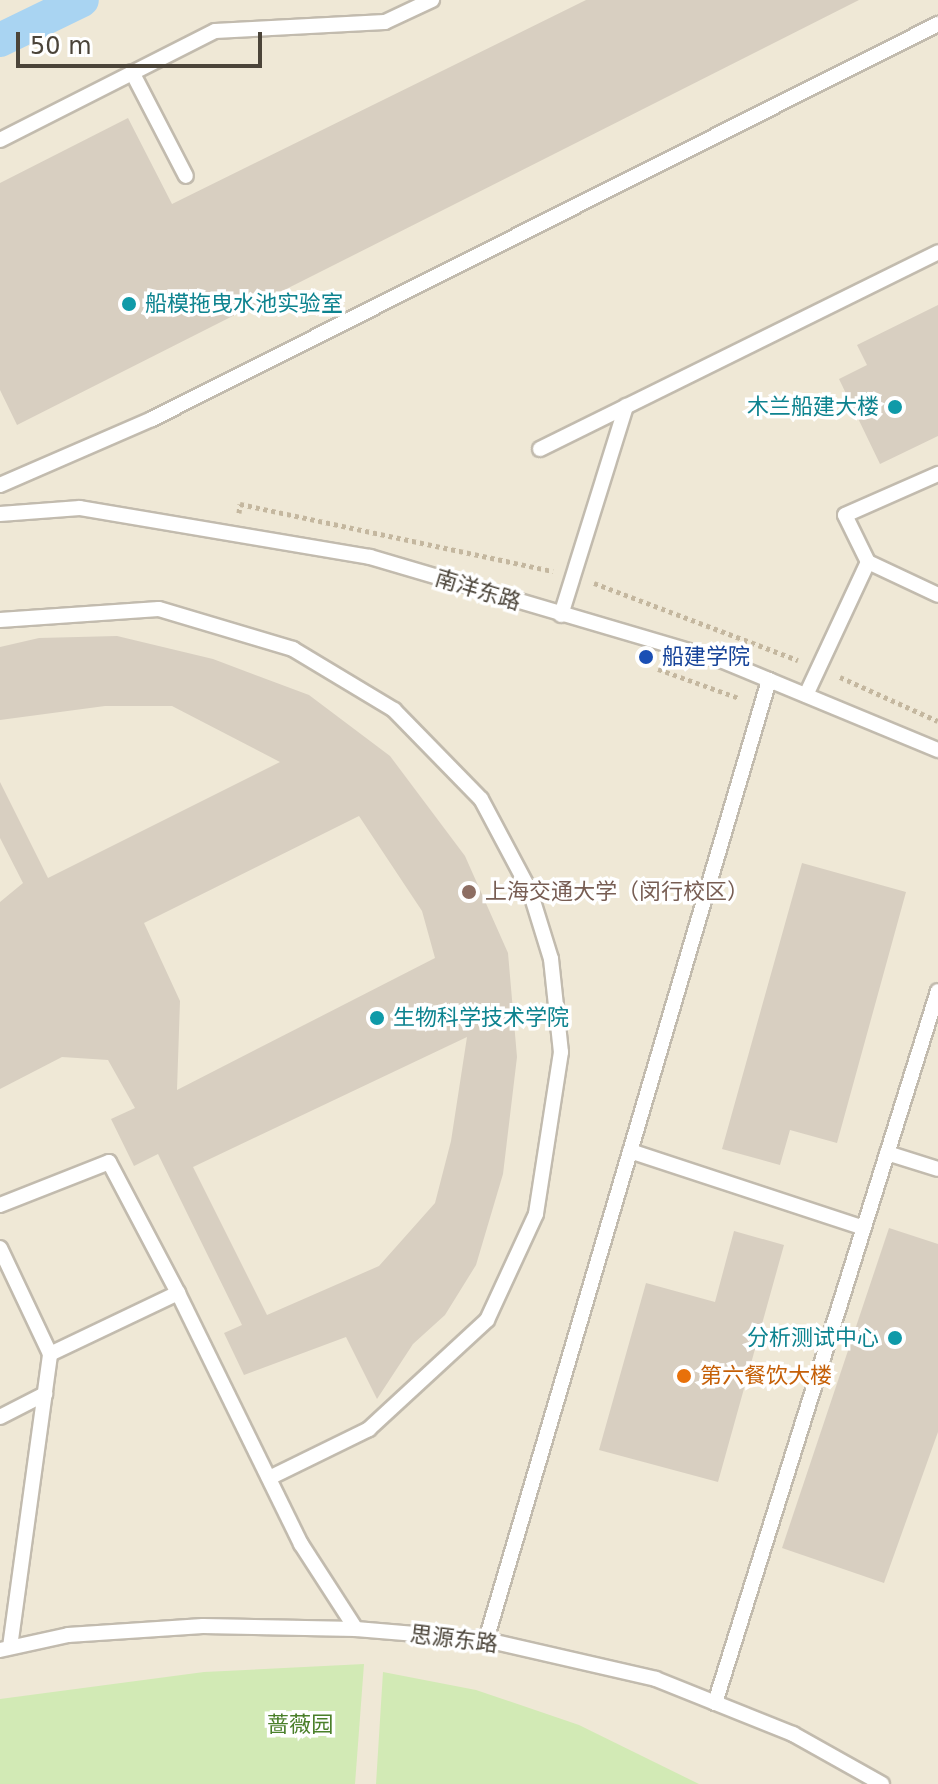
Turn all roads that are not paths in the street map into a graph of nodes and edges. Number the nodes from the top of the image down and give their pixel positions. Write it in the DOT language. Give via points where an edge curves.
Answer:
graph roads {
  1 [pos="432,0"];
  2 [pos="938,24"];
  3 [pos="132,72"];
  4 [pos="0,140"];
  5 [pos="186,176"];
  6 [pos="938,252"];
  7 [pos="626,406"];
  8 [pos="540,449"];
  9 [pos="938,474"];
  10 [pos="0,485"];
  11 [pos="0,514"];
  12 [pos="868,562"];
  13 [pos="938,595"];
  14 [pos="561,615"];
  15 [pos="0,620"];
  16 [pos="769,680"];
  17 [pos="806,695"];
  18 [pos="938,750"];
  19 [pos="938,991"];
  20 [pos="630,1151"];
  21 [pos="887,1153"];
  22 [pos="938,1169"];
  23 [pos="0,1205"];
  24 [pos="864,1228"];
  25 [pos="0,1248"];
  26 [pos="178,1293"];
  27 [pos="50,1354"];
  28 [pos="45,1394"];
  29 [pos="0,1417"];
  30 [pos="269,1478"];
  31 [pos="356,1629"];
  32 [pos="486,1640"];
  33 [pos="5,1648"];
  34 [pos="715,1703"];
  35 [pos="882,1784"];
  1 -- 3 [label="lane" via="385,22 215,31"];
  2 -- 10 [label="lane" via="152,419"];
  3 -- 4 [label="lane"];
  3 -- 5 [label="lane"];
  6 -- 7 [label="lane"];
  7 -- 8 [label="lane"];
  7 -- 14 [label="lane"];
  9 -- 12 [label="lane" via="845,515"];
  11 -- 14 [label="lane, 南洋东路" via="80,508 236,531 370,557"];
  12 -- 13 [label="lane"];
  12 -- 17 [label="lane"];
  14 -- 16 [label="lane, 南洋东路" via="648,637"];
  15 -- 30 [label="lane" via="159,609 293,649 394,710 481,799 530,891 551,959 561,1052 536,1214 487,1320 369,1429"];
  16 -- 17 [label="lane, 南洋东路"];
  16 -- 20 [label="lane"];
  17 -- 18 [label="lane, 南洋东路"];
  19 -- 21 [label="lane"];
  20 -- 24 [label="lane"];
  20 -- 32 [label="lane"];
  21 -- 22 [label="lane"];
  21 -- 24 [label="lane"];
  23 -- 26 [label="lane" via="109,1162"];
  24 -- 34 [label="lane"];
  25 -- 27 [label="lane"];
  26 -- 27 [label="lane"];
  26 -- 30 [label="lane"];
  27 -- 28 [label="lane"];
  28 -- 29 [label="lane"];
  28 -- 33 [label="lane"];
  30 -- 31 [label="lane" via="301,1544"];
  31 -- 32 [label="lane, 思源东路"];
  31 -- 33 [label="lane, 思源东路" via="203,1626 68,1635"];
  32 -- 34 [label="lane, 思源东路" via="656,1679"];
  34 -- 35 [label="lane, 思源东路" via="793,1734"];
}
